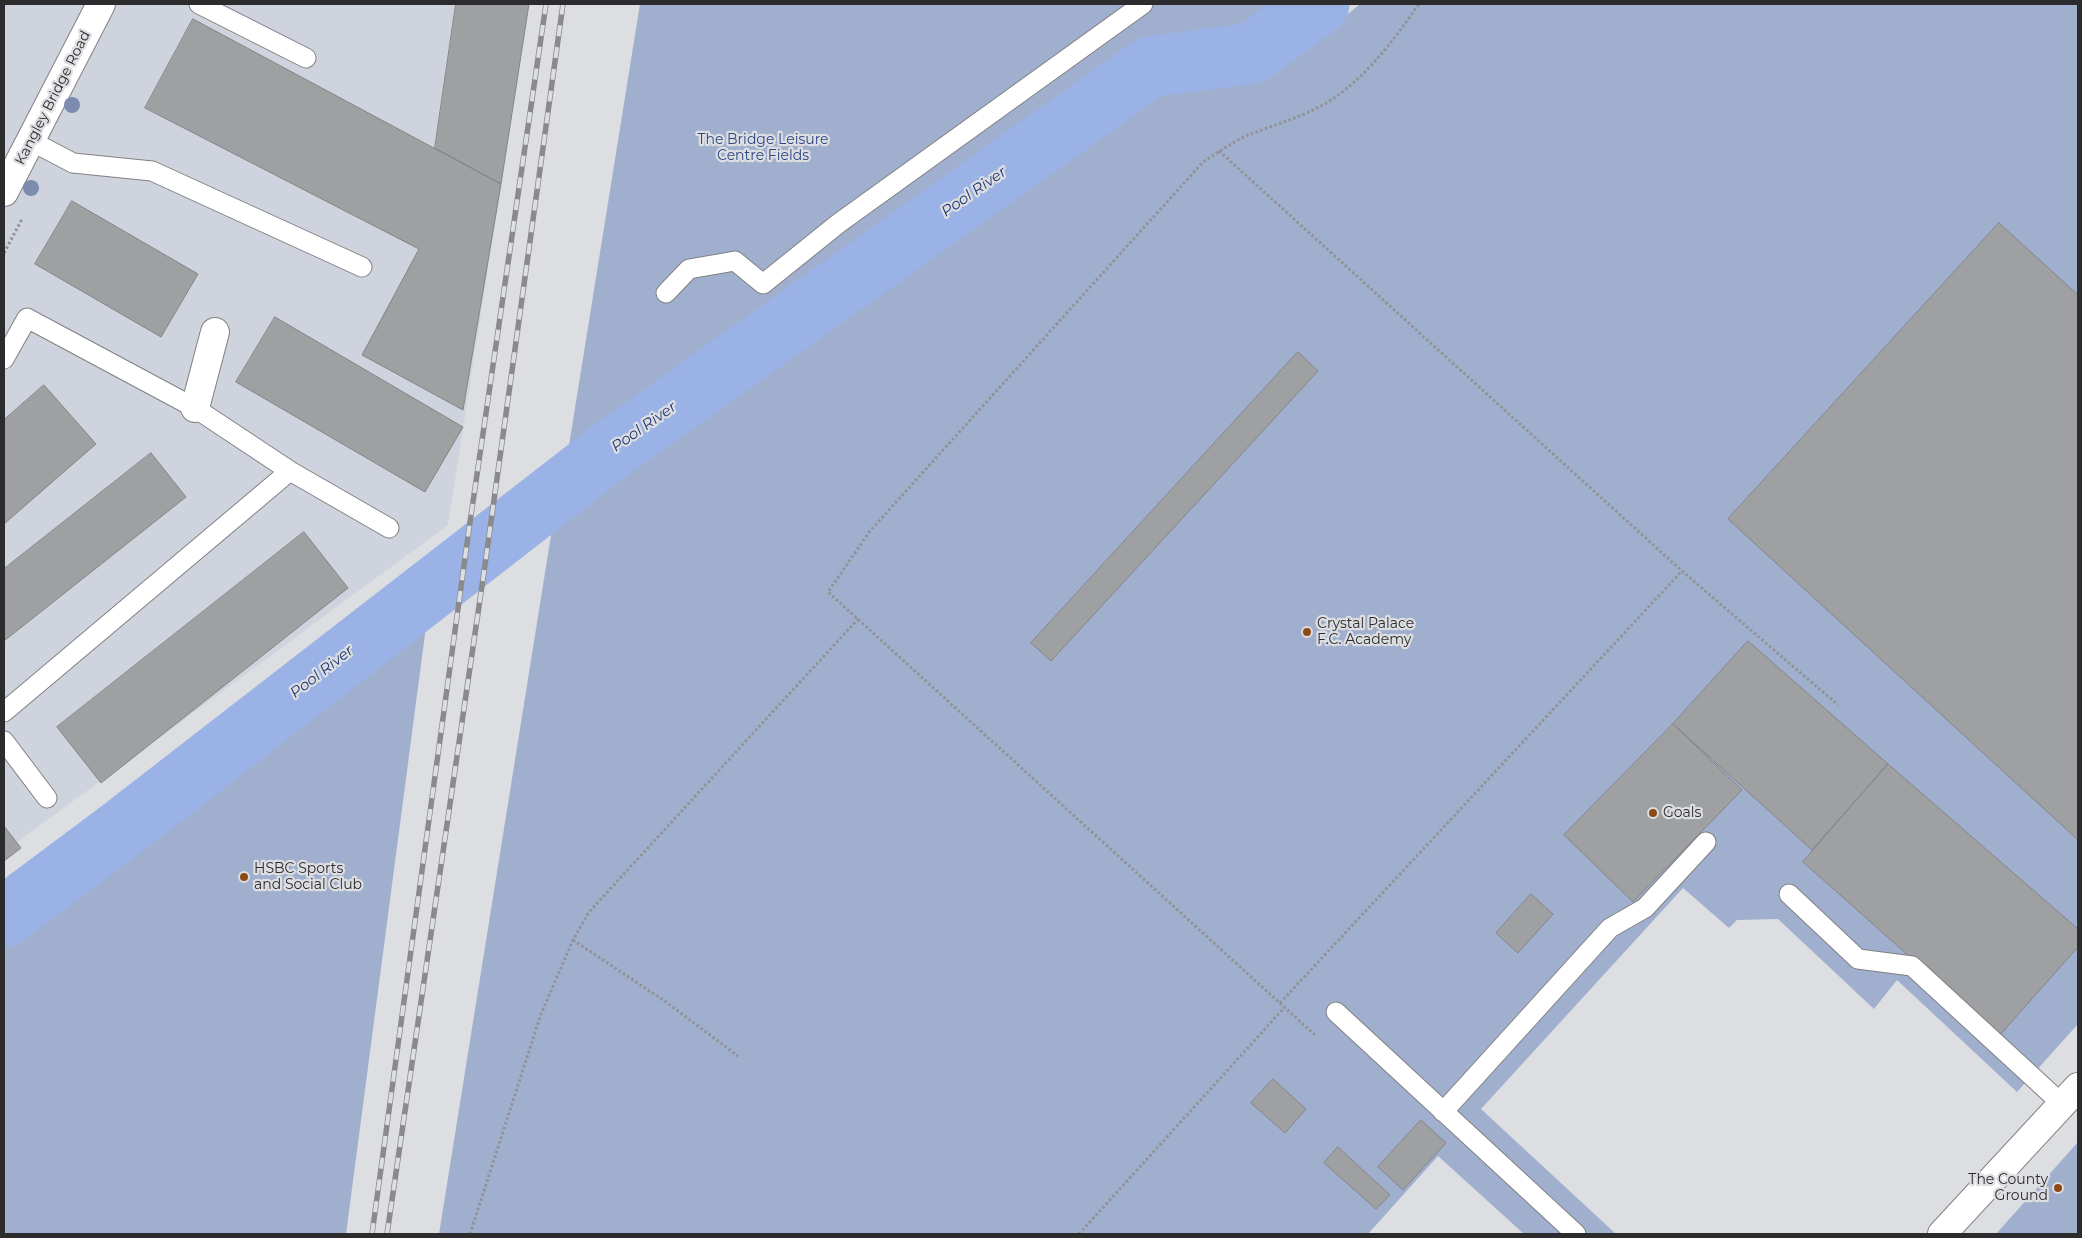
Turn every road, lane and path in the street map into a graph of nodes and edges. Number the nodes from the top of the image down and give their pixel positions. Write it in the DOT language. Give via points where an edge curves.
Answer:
graph roads {
  1 [pos="101,4"];
  2 [pos="199,4"];
  3 [pos="1143,4"];
  4 [pos="1418,4"];
  5 [pos="306,58"];
  6 [pos="31,141"];
  7 [pos="1219,151"];
  8 [pos="4,192"];
  9 [pos="362,267"];
  10 [pos="666,293"];
  11 [pos="215,332"];
  12 [pos="4,359"];
  13 [pos="195,408"];
  14 [pos="290,471"];
  15 [pos="389,528"];
  16 [pos="1682,571"];
  17 [pos="858,619"];
  18 [pos="1838,705"];
  19 [pos="4,712"];
  20 [pos="4,741"];
  21 [pos="46,798"];
  22 [pos="1706,842"];
  23 [pos="1789,894"];
  24 [pos="573,940"];
  25 [pos="1280,1003"];
  26 [pos="1284,1008"];
  27 [pos="1336,1012"];
  28 [pos="1315,1035"];
  29 [pos="738,1056"];
  30 [pos="2070,1095"];
  31 [pos="1443,1112"];
  32 [pos="470,1234"];
  33 [pos="1079,1234"];
  34 [pos="1576,1234"];
  35 [pos="1942,1234"];
  1 -- 6 [label="street, Kangley Bridge Road"];
  2 -- 5 [label="lane"];
  3 -- 10 [label="lane" via="838,223 763,284 734,261 689,269"];
  4 -- 7 [label="path" via="1375,60 1334,98"];
  6 -- 8 [label="street, Kangley Bridge Road"];
  6 -- 9 [label="lane" via="73,163 152,171"];
  7 -- 16 [label="path"];
  7 -- 17 [label="path" via="1203,162 870,531 828,592"];
  11 -- 13 [label="street"];
  12 -- 13 [label="lane" via="28,318"];
  13 -- 14 [label="lane"];
  14 -- 15 [label="lane"];
  14 -- 19 [label="lane"];
  16 -- 18 [label="path"];
  16 -- 25 [label="path"];
  17 -- 24 [label="path" via="589,912"];
  17 -- 25 [label="path"];
  20 -- 21 [label="lane"];
  22 -- 31 [label="lane" via="1645,908 1610,928"];
  23 -- 30 [label="lane" via="1858,959 1912,966"];
  24 -- 29 [label="path" via="666,1002"];
  24 -- 32 [label="path" via="532,1042"];
  25 -- 26 [label="path"];
  26 -- 28 [label="path"];
  26 -- 33 [label="path"];
  27 -- 31 [label="lane"];
  30 -- 35 [label="street"];
  31 -- 34 [label="lane"];
}
